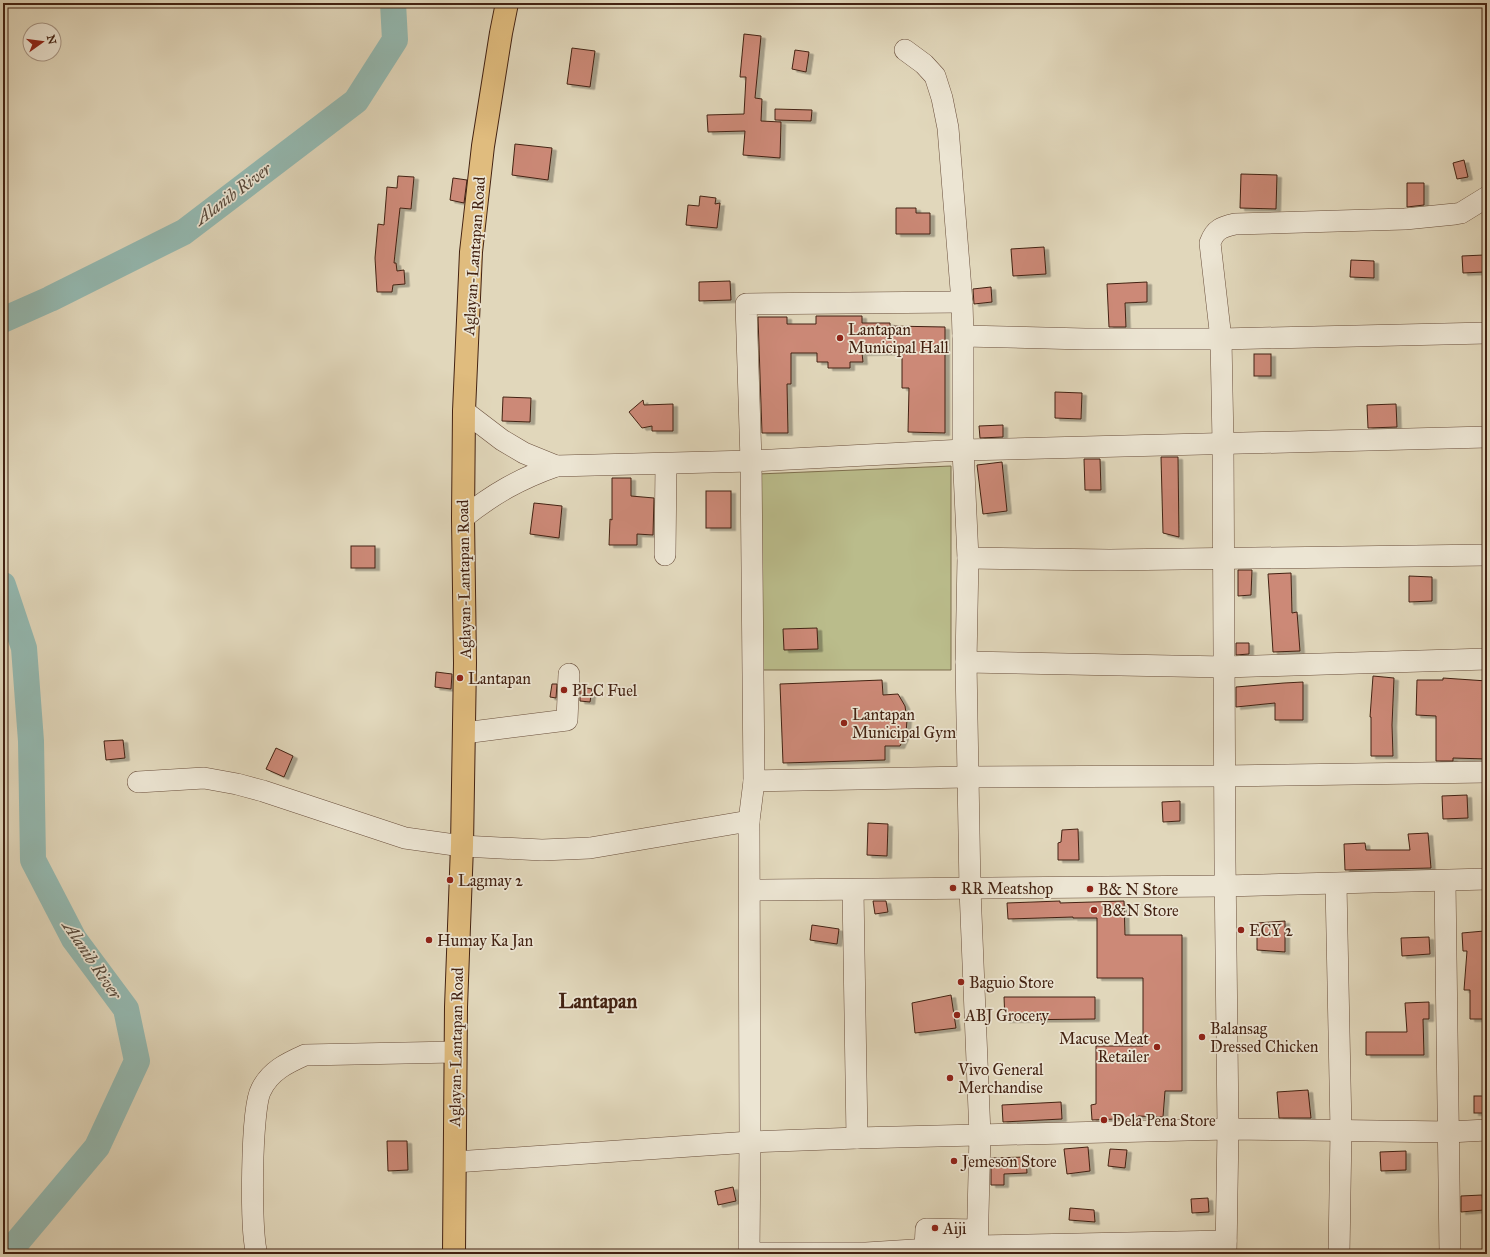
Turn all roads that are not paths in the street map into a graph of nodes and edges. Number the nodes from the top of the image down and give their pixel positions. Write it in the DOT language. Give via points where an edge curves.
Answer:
graph roads {
  1 [pos="507,3"];
  2 [pos="905,50"];
  3 [pos="1487,197"];
  4 [pos="962,302"];
  5 [pos="1487,333"];
  6 [pos="964,336"];
  7 [pos="1221,339"];
  8 [pos="464,411"];
  9 [pos="1487,437"];
  10 [pos="1223,443"];
  11 [pos="963,450"];
  12 [pos="751,461"];
  13 [pos="666,464"];
  14 [pos="556,466"];
  15 [pos="463,518"];
  16 [pos="664,555"];
  17 [pos="1487,555"];
  18 [pos="968,558"];
  19 [pos="1223,558"];
  20 [pos="1487,659"];
  21 [pos="966,662"];
  22 [pos="1225,667"];
  23 [pos="569,674"];
  24 [pos="464,733"];
  25 [pos="1487,772"];
  26 [pos="1225,776"];
  27 [pos="967,777"];
  28 [pos="754,781"];
  29 [pos="138,782"];
  30 [pos="749,821"];
  31 [pos="462,846"];
  32 [pos="1487,880"];
  33 [pos="1445,882"];
  34 [pos="1336,884"];
  35 [pos="1225,886"];
  36 [pos="970,889"];
  37 [pos="750,890"];
  38 [pos="853,890"];
  39 [pos="455,1052"];
  40 [pos="1228,1129"];
  41 [pos="1341,1130"];
  42 [pos="1487,1130"];
  43 [pos="1449,1132"];
  44 [pos="980,1135"];
  45 [pos="857,1138"];
  46 [pos="750,1142"];
  47 [pos="455,1162"];
  48 [pos="977,1243"];
  49 [pos="1226,1248"];
  50 [pos="749,1253"];
  51 [pos="256,1254"];
  52 [pos="454,1254"];
  53 [pos="1339,1254"];
  54 [pos="1450,1254"];
  1 -- 8 [label="main road, Aglayan-Lantapan Road" via="483,146 471,252"];
  2 -- 4 [label="street" via="935,76 942,98 948,128"];
  3 -- 7 [label="street" via="1455,214 1405,219 1223,226 1216,230 1210,243"];
  4 -- 6 [label="street"];
  4 -- 12 [label="street" via="746,304"];
  5 -- 7 [label="street"];
  6 -- 7 [label="street" via="1085,340"];
  6 -- 11 [label="street"];
  7 -- 10 [label="street"];
  8 -- 14 [label="street" via="502,440 524,453"];
  8 -- 15 [label="main road, Aglayan-Lantapan Road"];
  9 -- 10 [label="street"];
  10 -- 11 [label="street"];
  10 -- 19 [label="street"];
  11 -- 12 [label="street"];
  11 -- 18 [label="street"];
  12 -- 13 [label="street"];
  12 -- 28 [label="street"];
  13 -- 14 [label="street"];
  13 -- 16 [label="street"];
  14 -- 15 [label="street" via="531,474 502,490"];
  15 -- 24 [label="main road, Aglayan-Lantapan Road"];
  17 -- 19 [label="street"];
  18 -- 19 [label="street"];
  18 -- 21 [label="street"];
  19 -- 22 [label="street"];
  20 -- 22 [label="street"];
  21 -- 22 [label="street"];
  21 -- 27 [label="street"];
  22 -- 26 [label="street"];
  23 -- 24 [label="street" via="567,720"];
  24 -- 31 [label="main road, Aglayan-Lantapan Road"];
  25 -- 26 [label="street"];
  26 -- 27 [label="street"];
  26 -- 35 [label="street"];
  27 -- 28 [label="street"];
  27 -- 36 [label="street"];
  28 -- 30 [label="street"];
  29 -- 31 [label="street" via="204,778 237,784 405,838"];
  30 -- 31 [label="street" via="590,848 542,850"];
  30 -- 37 [label="street"];
  31 -- 39 [label="main road, Aglayan-Lantapan Road"];
  32 -- 33 [label="street"];
  33 -- 34 [label="street"];
  33 -- 43 [label="street"];
  34 -- 35 [label="street"];
  34 -- 41 [label="street"];
  35 -- 36 [label="street"];
  35 -- 40 [label="street"];
  36 -- 38 [label="street"];
  36 -- 44 [label="street"];
  37 -- 38 [label="street"];
  37 -- 46 [label="street"];
  38 -- 45 [label="street"];
  39 -- 47 [label="main road, Aglayan-Lantapan Road"];
  39 -- 51 [label="street" via="305,1055 271,1074 260,1091 255,1118 252,1210"];
  40 -- 41 [label="street"];
  40 -- 44 [label="street"];
  40 -- 49 [label="street"];
  41 -- 43 [label="street"];
  41 -- 53 [label="street"];
  42 -- 43 [label="street"];
  43 -- 54 [label="street"];
  44 -- 45 [label="street"];
  44 -- 48 [label="street"];
  45 -- 46 [label="street"];
  46 -- 47 [label="street"];
  46 -- 50 [label="street"];
  47 -- 52 [label="main road, Aglayan-Lantapan Road"];
  48 -- 49 [label="street"];
  48 -- 50 [label="street" via="926,1229 925,1249 866,1253"];
}
